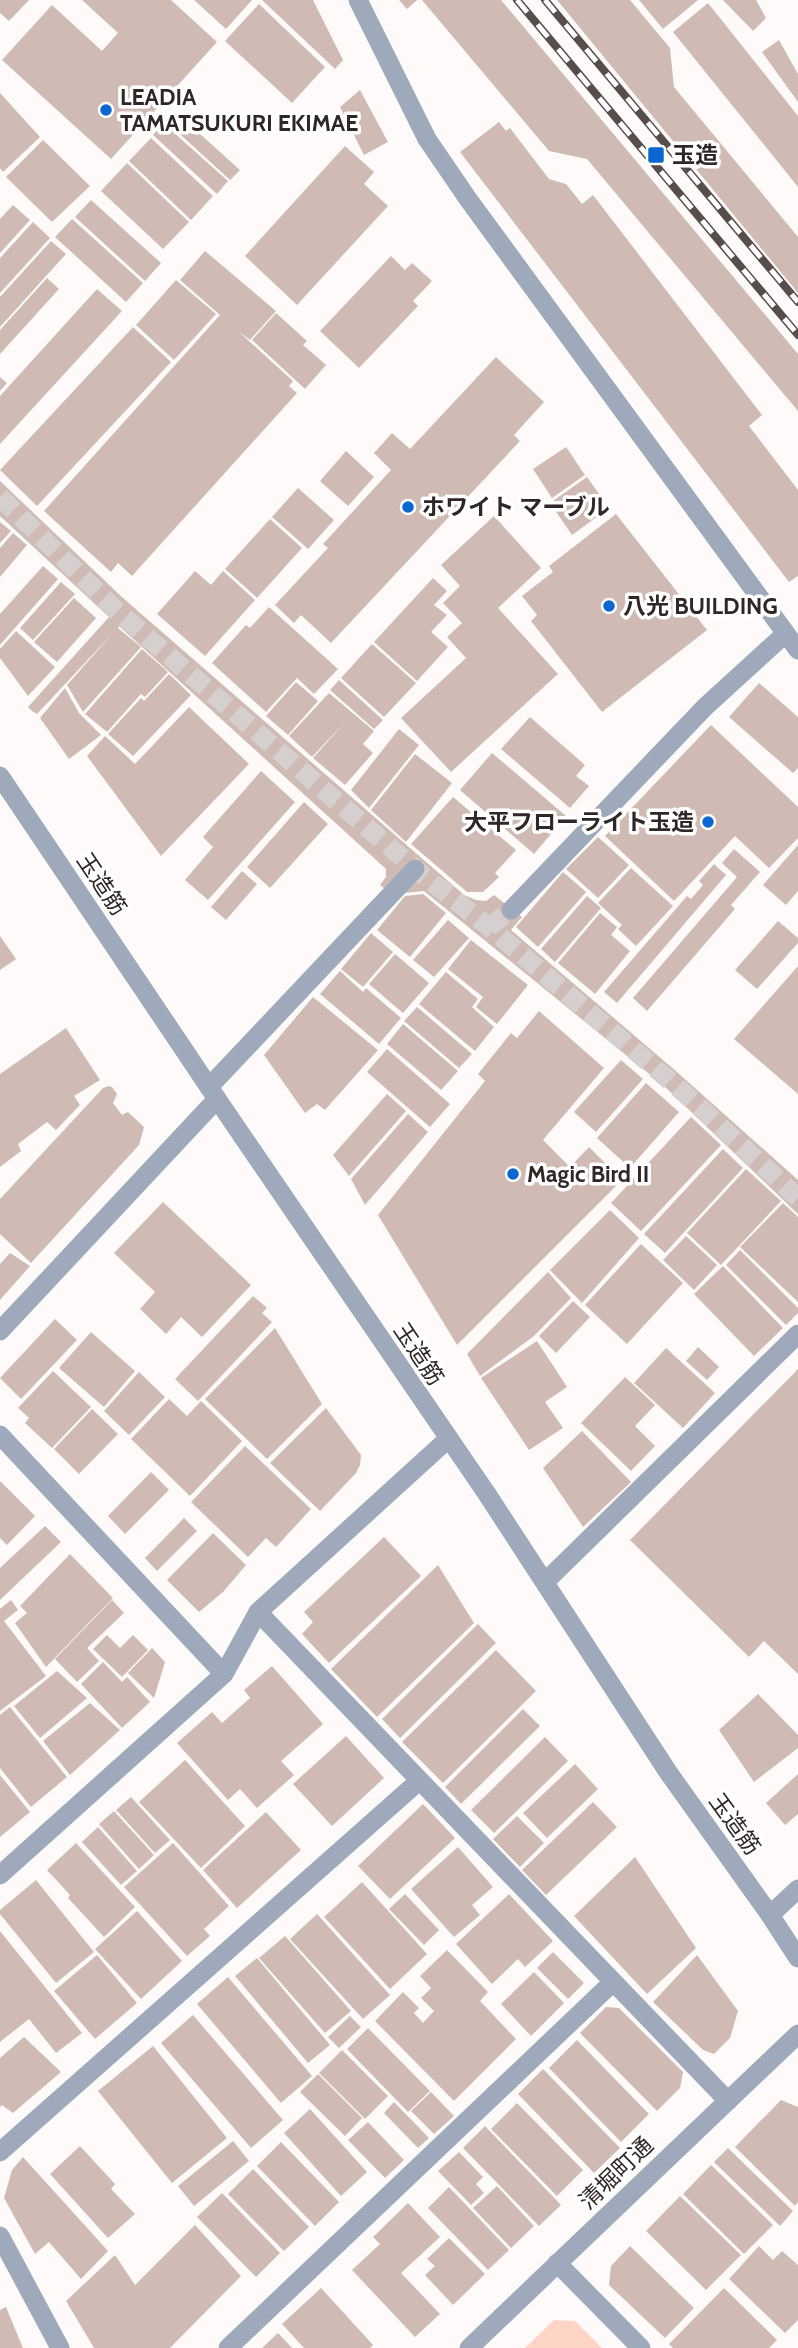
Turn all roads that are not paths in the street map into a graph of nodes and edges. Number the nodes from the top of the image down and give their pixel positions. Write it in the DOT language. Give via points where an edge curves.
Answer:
graph roads {
  1 [pos="358,0"];
  2 [pos="785,634"];
  3 [pos="798,650"];
  4 [pos="0,776"];
  5 [pos="415,869"];
  6 [pos="510,910"];
  7 [pos="213,1093"];
  8 [pos="0,1331"];
  9 [pos="798,1334"];
  10 [pos="0,1434"];
  11 [pos="448,1439"];
  12 [pos="545,1582"];
  13 [pos="258,1612"];
  14 [pos="223,1674"];
  15 [pos="419,1781"];
  16 [pos="0,1875"];
  17 [pos="798,1889"];
  18 [pos="771,1915"];
  19 [pos="798,1958"];
  20 [pos="613,1982"];
  21 [pos="798,2034"];
  22 [pos="728,2101"];
  23 [pos="0,2152"];
  24 [pos="0,2236"];
  25 [pos="557,2263"];
  26 [pos="60,2348"];
  27 [pos="228,2348"];
  28 [pos="469,2348"];
  29 [pos="642,2348"];
  1 -- 2 [label="street" via="428,139 468,199"];
  2 -- 3 [label="street"];
  2 -- 6 [label="street" via="705,708"];
  4 -- 7 [label="street, 玉造筋"];
  5 -- 7 [label="street"];
  7 -- 8 [label="street"];
  7 -- 11 [label="street, 玉造筋"];
  9 -- 12 [label="street"];
  10 -- 14 [label="street"];
  11 -- 12 [label="street, 玉造筋"];
  11 -- 13 [label="street"];
  12 -- 18 [label="street, 玉造筋" via="668,1772"];
  13 -- 14 [label="street"];
  13 -- 15 [label="street"];
  14 -- 16 [label="street"];
  15 -- 20 [label="street"];
  15 -- 23 [label="street"];
  17 -- 18 [label="street"];
  18 -- 19 [label="street, 玉造筋"];
  20 -- 22 [label="street"];
  20 -- 27 [label="street"];
  21 -- 22 [label="street, 清堀町通"];
  22 -- 25 [label="street, 清堀町通"];
  24 -- 26 [label="street"];
  25 -- 28 [label="street, 清堀町通"];
  25 -- 29 [label="street"];
}
